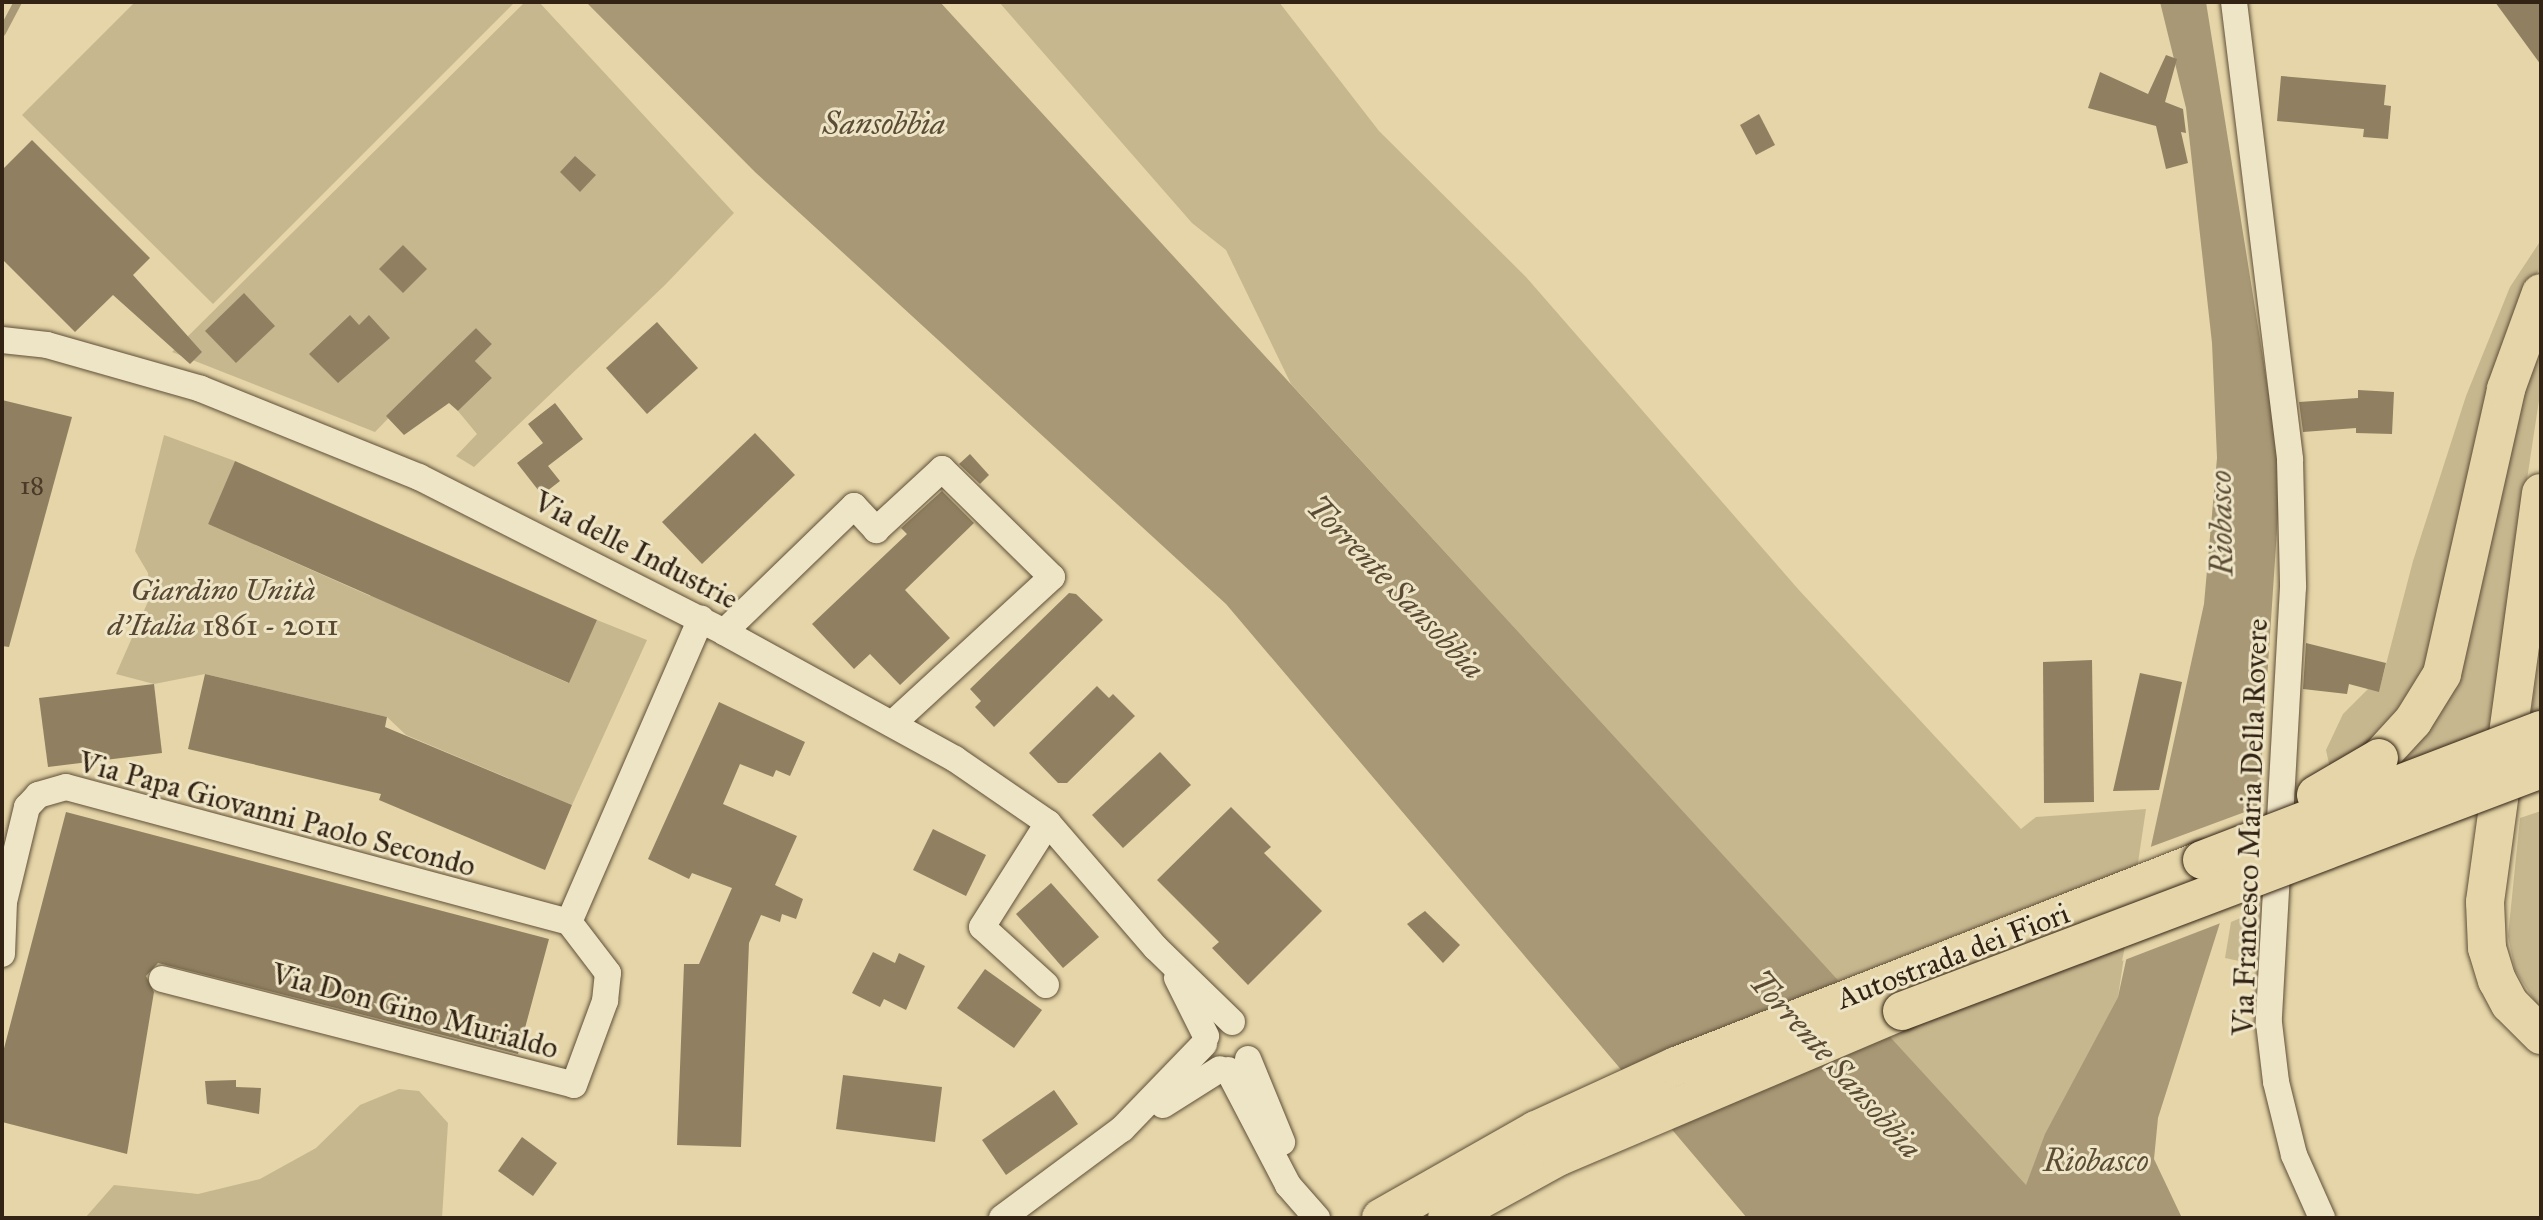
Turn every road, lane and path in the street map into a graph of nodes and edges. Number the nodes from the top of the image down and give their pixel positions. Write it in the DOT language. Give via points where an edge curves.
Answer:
graph roads {
  1 [pos="2234,2"];
  2 [pos="2541,293"];
  3 [pos="2,340"];
  4 [pos="2541,493"];
  5 [pos="712,626"];
  6 [pos="892,724"];
  7 [pos="2541,730"];
  8 [pos="2541,769"];
  9 [pos="2541,787"];
  10 [pos="2418,816"];
  11 [pos="1048,823"];
  12 [pos="2202,860"];
  13 [pos="569,922"];
  14 [pos="2,954"];
  15 [pos="1163,955"];
  16 [pos="162,979"];
  17 [pos="1046,985"];
  18 [pos="1232,1022"];
  19 [pos="2541,1035"];
  20 [pos="1205,1040"];
  21 [pos="1232,1066"];
  22 [pos="1122,1129"];
  23 [pos="1314,1213"];
  24 [pos="1002,1218"];
  25 [pos="1381,1218"];
  26 [pos="1447,1218"];
  27 [pos="2322,1218"];
  1 -- 27 [label="street, Via Francesco Maria Della Rovere" via="2290,460 2293,587 2269,1023 2276,1082 2294,1155"];
  2 -- 12 [label="highway, bridge" via="2506,389 2442,674 2413,721 2379,758"];
  3 -- 5 [label="street, Via delle Industrie" via="47,345 201,389 419,477"];
  4 -- 19 [label="highway" via="2485,902 2487,948 2497,980 2510,1004"];
  5 -- 6 [label="street, Via delle Industrie"];
  5 -- 6 [label="street" via="854,506 876,530 942,469 1052,577"];
  5 -- 13 [label="street"];
  6 -- 11 [label="street, Via delle Industrie" via="955,759"];
  7 -- 12 [label="highway, Autostrada dei Fiori, bridge"];
  8 -- 10 [label="highway, Autostrada dei Fiori, bridge"];
  9 -- 10 [label="highway, bridge"];
  10 -- 26 [label="highway, Autostrada dei Fiori, bridge" via="1759,1068 1560,1156"];
  11 -- 15 [label="street, Via delle Industrie"];
  11 -- 17 [label="street" via="982,927"];
  12 -- 25 [label="highway, Autostrada dei Fiori" via="1676,1066 1536,1130"];
  13 -- 14 [label="street, Via Papa Giovanni Paolo Secondo" via="66,787 38,795 27,807 4,902"];
  13 -- 16 [label="street, Via Don Gino Murialdo" via="608,973 605,1001 574,1085"];
  15 -- 18 [label="street, Via delle Industrie"];
  15 -- 20 [label="street, Via delle Industrie"];
  18 -- 20 [label="street" via="1216,1025"];
  18 -- 21 [label="street, Via delle Industrie" via="1249,1037"];
  20 -- 21 [label="street, Via delle Industrie" via="1208,1059"];
  20 -- 22 [label="street"];
  21 -- 22 [label="street"];
  21 -- 23 [label="street" via="1288,1185"];
  22 -- 24 [label="street"];
}
